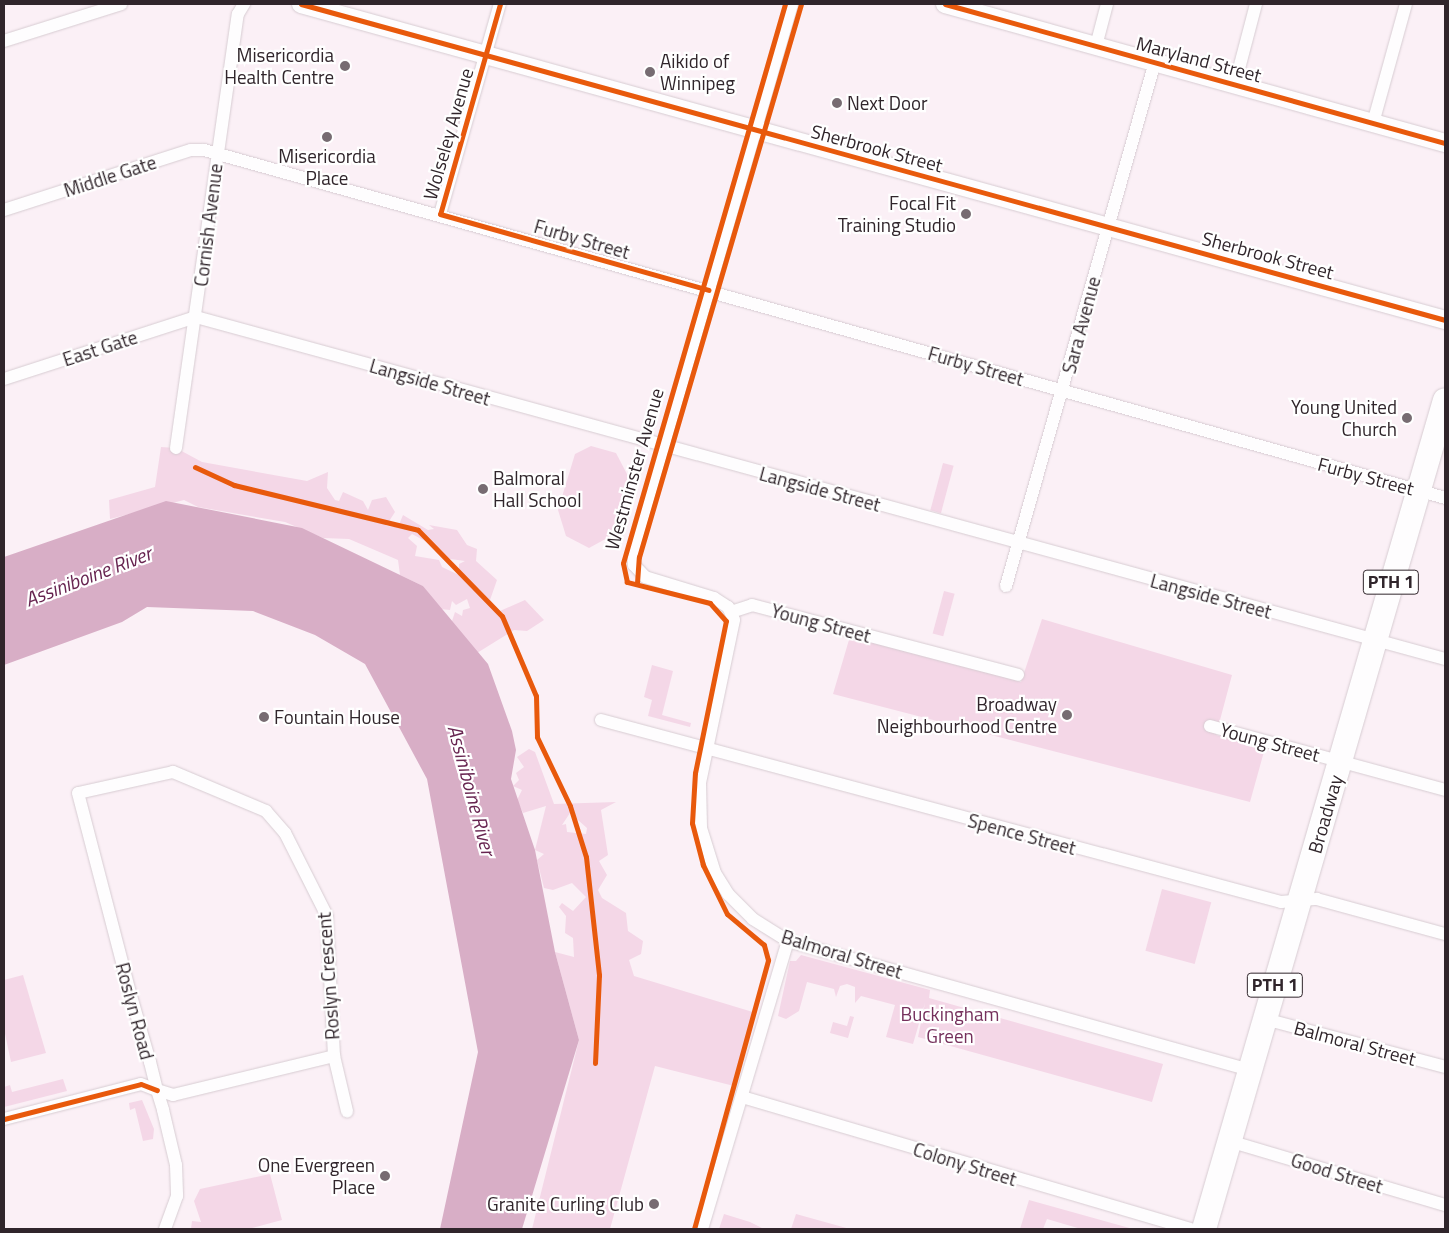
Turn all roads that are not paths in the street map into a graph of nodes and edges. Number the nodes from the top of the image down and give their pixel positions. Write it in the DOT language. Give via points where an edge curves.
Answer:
graph roads {
  1 [pos="121,4"];
  2 [pos="244,4"];
  3 [pos="301,4"];
  4 [pos="500,4"];
  5 [pos="792,4"];
  6 [pos="1107,4"];
  7 [pos="1256,4"];
  8 [pos="1406,4"];
  9 [pos="952,5"];
  10 [pos="4,41"];
  11 [pos="1096,46"];
  12 [pos="485,56"];
  13 [pos="1155,62"];
  14 [pos="1235,84"];
  15 [pos="1373,123"];
  16 [pos="755,130"];
  17 [pos="1445,143"];
  18 [pos="217,154"];
  19 [pos="4,210"];
  20 [pos="440,214"];
  21 [pos="1108,227"];
  22 [pos="708,290"];
  23 [pos="196,317"];
  24 [pos="1445,320"];
  25 [pos="4,380"];
  26 [pos="1063,391"];
  27 [pos="1445,402"];
  28 [pos="662,446"];
  29 [pos="176,448"];
  30 [pos="1419,490"];
  31 [pos="1445,498"];
  32 [pos="1018,544"];
  33 [pos="1006,586"];
  34 [pos="731,612"];
  35 [pos="1374,639"];
  36 [pos="1445,659"];
  37 [pos="1018,675"];
  38 [pos="601,720"];
  39 [pos="1210,726"];
  40 [pos="706,750"];
  41 [pos="1340,762"];
  42 [pos="1445,790"];
  43 [pos="78,792"];
  44 [pos="1300,900"];
  45 [pos="1445,934"];
  46 [pos="788,941"];
  47 [pos="1266,1019"];
  48 [pos="334,1056"];
  49 [pos="1445,1067"];
  50 [pos="1250,1070"];
  51 [pos="158,1090"];
  52 [pos="742,1097"];
  53 [pos="347,1111"];
  54 [pos="4,1119"];
  55 [pos="1229,1142"];
  56 [pos="1445,1205"];
  57 [pos="165,1229"];
  58 [pos="702,1229"];
  59 [pos="1190,1229"];
  60 [pos="1204,1229"];
  1 -- 10 [label="street"];
  2 -- 18 [label="street, Cornish Avenue" via="238,14"];
  3 -- 12 [label="main road, Sherbrook Street"];
  4 -- 12 [label="street, Wolseley Avenue"];
  5 -- 16 [label="street, Westminster Avenue"];
  6 -- 11 [label="street"];
  7 -- 14 [label="street"];
  8 -- 15 [label="street"];
  9 -- 11 [label="main road, Maryland Street"];
  11 -- 13 [label="main road, Maryland Street"];
  12 -- 16 [label="main road, Sherbrook Street"];
  12 -- 20 [label="street, Wolseley Avenue"];
  13 -- 14 [label="main road, Maryland Street"];
  13 -- 21 [label="street, Sara Avenue"];
  14 -- 15 [label="main road, Maryland Street"];
  15 -- 17 [label="main road, Maryland Street"];
  16 -- 21 [label="main road, Sherbrook Street"];
  16 -- 22 [label="street, Westminster Avenue"];
  18 -- 19 [label="street, Middle Gate" via="191,150"];
  18 -- 20 [label="street, Furby Street"];
  18 -- 23 [label="street, Cornish Avenue"];
  20 -- 22 [label="street, Furby Street"];
  21 -- 24 [label="main road, Sherbrook Street"];
  21 -- 26 [label="street, Sara Avenue"];
  22 -- 26 [label="street, Furby Street"];
  22 -- 28 [label="street, Westminster Avenue"];
  23 -- 25 [label="street, East Gate"];
  23 -- 28 [label="street, Langside Street"];
  23 -- 29 [label="street, Cornish Avenue"];
  26 -- 30 [label="street, Furby Street"];
  26 -- 32 [label="street, Sara Avenue"];
  27 -- 30 [label="highway, Broadway / PTH 1"];
  28 -- 32 [label="street, Langside Street"];
  28 -- 34 [label="street, Westminster Avenue" via="633,551 634,565 645,577 714,598"];
  30 -- 31 [label="street, Furby Street"];
  30 -- 35 [label="highway, Broadway / PTH 1"];
  32 -- 33 [label="street, Sara Avenue"];
  32 -- 35 [label="street, Langside Street"];
  34 -- 37 [label="street, Young Street" via="752,605"];
  34 -- 40 [label="street, Balmoral Street" via="734,628"];
  35 -- 36 [label="street, Langside Street"];
  35 -- 41 [label="highway, Broadway / PTH 1"];
  38 -- 40 [label="street, Spence Street"];
  39 -- 41 [label="street, Young Street"];
  40 -- 44 [label="street, Spence Street" via="1280,902"];
  40 -- 46 [label="street, Balmoral Street" via="699,815 715,873 748,915"];
  41 -- 42 [label="street, Young Street"];
  41 -- 44 [label="highway, Broadway / PTH 1"];
  43 -- 48 [label="street, Roslyn Crescent" via="173,772 270,815 317,890 327,916"];
  43 -- 51 [label="street, Roslyn Road"];
  44 -- 45 [label="street, Spence Street" via="1317,900"];
  44 -- 47 [label="highway, Broadway / PTH 1"];
  46 -- 50 [label="street, Balmoral Street"];
  46 -- 52 [label="street"];
  47 -- 49 [label="street, Balmoral Street"];
  47 -- 50 [label="highway, Broadway / PTH 1"];
  48 -- 51 [label="street, Roslyn Crescent" via="173,1095"];
  48 -- 53 [label="street, Roslyn Crescent"];
  50 -- 55 [label="highway, Broadway / PTH 1"];
  51 -- 54 [label="street, Roslyn Crescent" via="141,1084"];
  51 -- 57 [label="street, Roslyn Road" via="177,1185"];
  52 -- 58 [label="street"];
  52 -- 59 [label="street, Colony Street"];
  55 -- 56 [label="street, Good Street"];
  55 -- 60 [label="highway, Broadway / PTH 1"];
}
